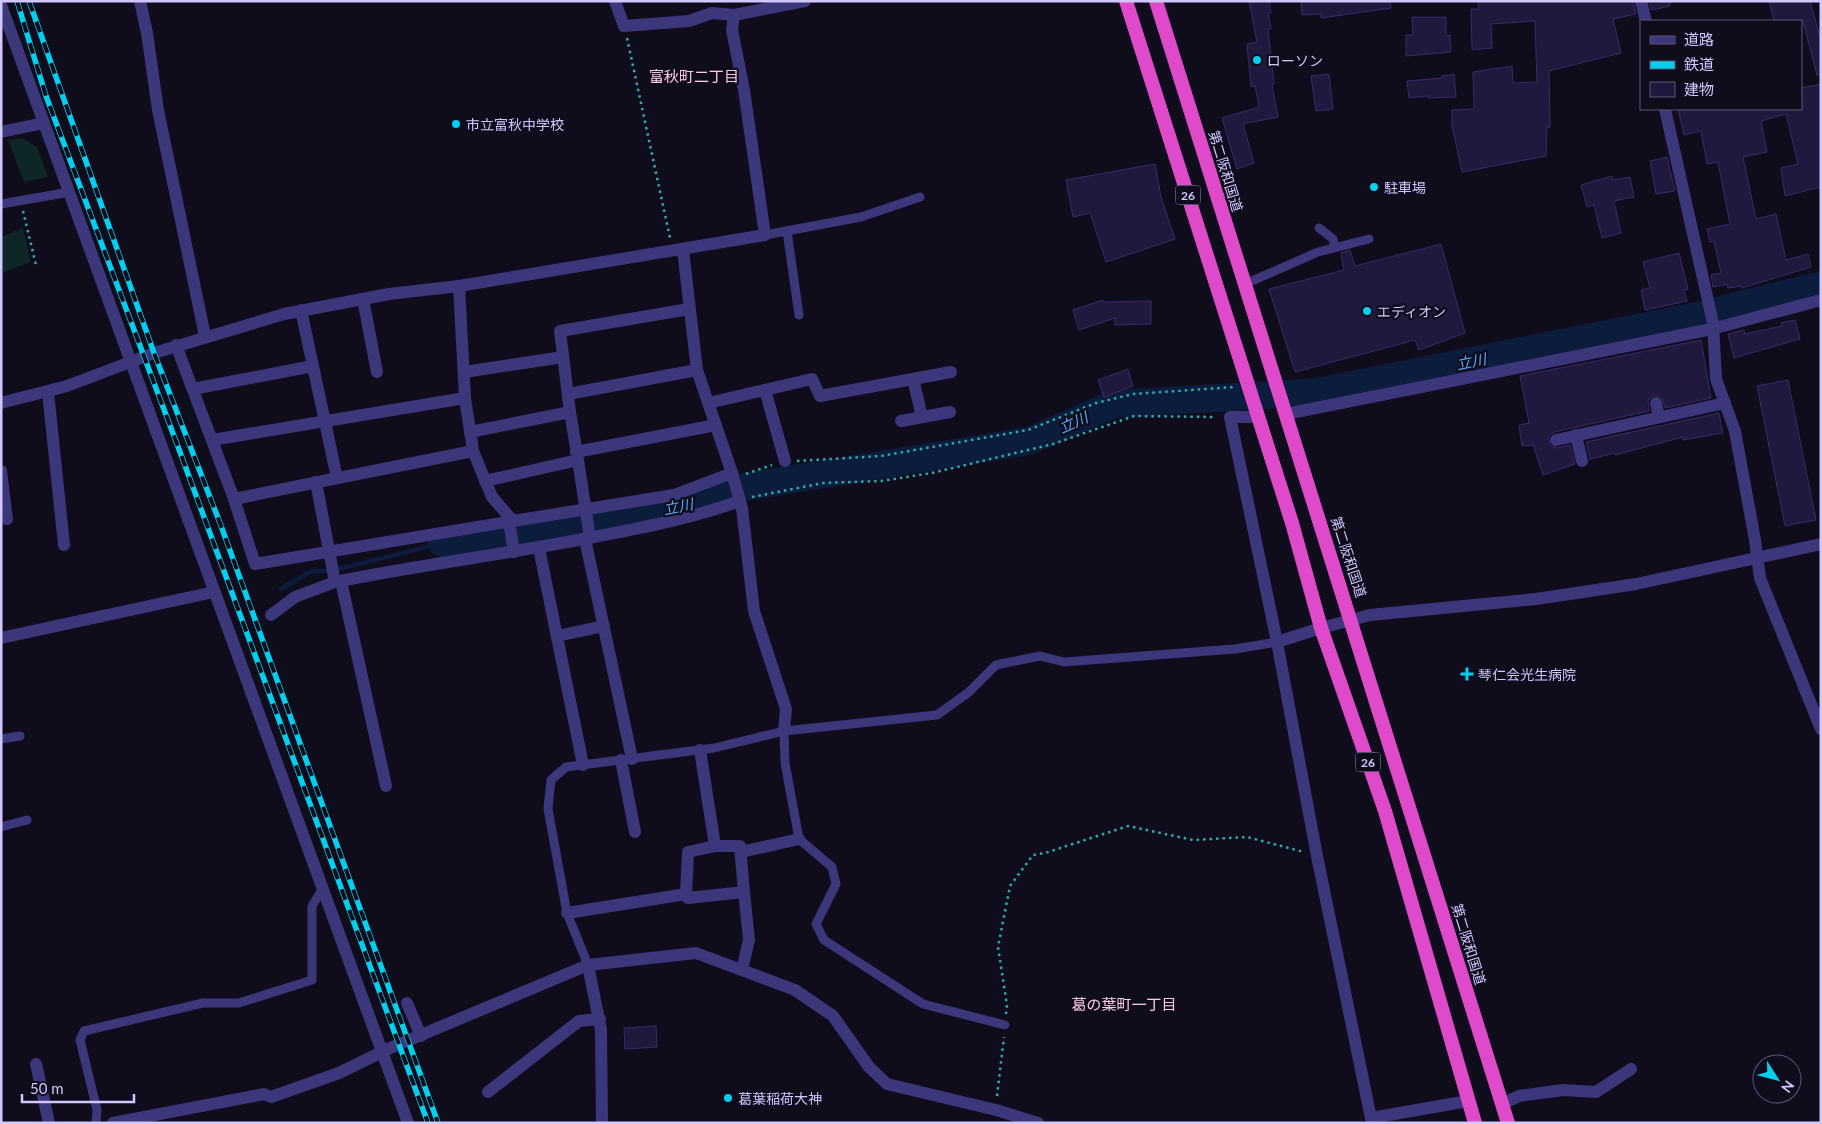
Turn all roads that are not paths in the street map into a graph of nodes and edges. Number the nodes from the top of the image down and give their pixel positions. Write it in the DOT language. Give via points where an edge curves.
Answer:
graph roads {
  1 [pos="140,1"];
  2 [pos="615,1"];
  3 [pos="804,1"];
  4 [pos="1126,1"];
  5 [pos="1156,1"];
  6 [pos="1642,1"];
  7 [pos="1,5"];
  8 [pos="734,14"];
  9 [pos="1646,20"];
  10 [pos="1666,110"];
  11 [pos="44,123"];
  12 [pos="1,132"];
  13 [pos="70,192"];
  14 [pos="920,197"];
  15 [pos="1,204"];
  16 [pos="1319,228"];
  17 [pos="787,231"];
  18 [pos="766,235"];
  19 [pos="1369,239"];
  20 [pos="1334,246"];
  21 [pos="678,251"];
  22 [pos="1245,284"];
  23 [pos="459,286"];
  24 [pos="363,299"];
  25 [pos="1821,300"];
  26 [pos="689,309"];
  27 [pos="301,310"];
  28 [pos="799,315"];
  29 [pos="1713,326"];
  30 [pos="205,336"];
  31 [pos="176,345"];
  32 [pos="563,357"];
  33 [pos="133,362"];
  34 [pos="313,366"];
  35 [pos="697,370"];
  36 [pos="377,372"];
  37 [pos="464,372"];
  38 [pos="951,372"];
  39 [pos="913,379"];
  40 [pos="193,389"];
  41 [pos="765,390"];
  42 [pos="48,392"];
  43 [pos="568,394"];
  44 [pos="465,398"];
  45 [pos="1,403"];
  46 [pos="708,403"];
  47 [pos="1656,403"];
  48 [pos="1725,403"];
  49 [pos="1285,409"];
  50 [pos="1256,410"];
  51 [pos="570,412"];
  52 [pos="950,412"];
  53 [pos="922,417"];
  54 [pos="1659,417"];
  55 [pos="324,421"];
  56 [pos="900,421"];
  57 [pos="716,425"];
  58 [pos="470,432"];
  59 [pos="1576,435"];
  60 [pos="212,440"];
  61 [pos="1556,440"];
  62 [pos="473,451"];
  63 [pos="577,456"];
  64 [pos="785,461"];
  65 [pos="1582,461"];
  66 [pos="1,471"];
  67 [pos="733,477"];
  68 [pos="337,478"];
  69 [pos="485,481"];
  70 [pos="316,482"];
  71 [pos="234,499"];
  72 [pos="740,500"];
  73 [pos="585,512"];
  74 [pos="7,519"];
  75 [pos="511,524"];
  76 [pos="588,537"];
  77 [pos="1821,544"];
  78 [pos="64,545"];
  79 [pos="539,548"];
  80 [pos="514,550"];
  81 [pos="330,556"];
  82 [pos="1756,559"];
  83 [pos="337,581"];
  84 [pos="214,592"];
  85 [pos="271,615"];
  86 [pos="1352,620"];
  87 [pos="604,626"];
  88 [pos="1321,628"];
  89 [pos="557,636"];
  90 [pos="1,638"];
  91 [pos="1277,642"];
  92 [pos="1821,729"];
  93 [pos="784,731"];
  94 [pos="20,736"];
  95 [pos="1,739"];
  96 [pos="700,750"];
  97 [pos="627,760"];
  98 [pos="583,765"];
  99 [pos="386,786"];
  100 [pos="27,820"];
  101 [pos="1,826"];
  102 [pos="635,832"];
  103 [pos="799,839"];
  104 [pos="715,846"];
  105 [pos="740,852"];
  106 [pos="323,888"];
  107 [pos="744,892"];
  108 [pos="686,894"];
  109 [pos="567,913"];
  110 [pos="588,965"];
  111 [pos="742,970"];
  112 [pos="407,1003"];
  113 [pos="600,1019"];
  114 [pos="1005,1025"];
  115 [pos="421,1036"];
  116 [pos="383,1053"];
  117 [pos="36,1064"];
  118 [pos="1631,1069"];
  119 [pos="488,1092"];
  120 [pos="1468,1101"];
  121 [pos="1502,1104"];
  122 [pos="1372,1120"];
  123 [pos="49,1123"];
  124 [pos="96,1123"];
  125 [pos="113,1123"];
  126 [pos="408,1123"];
  127 [pos="602,1123"];
  128 [pos="1038,1123"];
  129 [pos="1475,1123"];
  130 [pos="1508,1123"];
  1 -- 30 [label="street" via="158,110"];
  2 -- 8 [label="street" via="624,26 689,21 712,13"];
  3 -- 8 [label="street"];
  4 -- 50 [label="highway, 26"];
  5 -- 22 [label="highway, 第二阪和国道 / 26"];
  6 -- 9 [label="street"];
  7 -- 11 [label="street"];
  8 -- 18 [label="street" via="732,30"];
  10 -- 29 [label="street"];
  11 -- 12 [label="street"];
  11 -- 13 [label="street"];
  13 -- 15 [label="lane"];
  13 -- 33 [label="street"];
  14 -- 17 [label="lane" via="861,217"];
  16 -- 20 [label="lane" via="1333,239"];
  17 -- 18 [label="lane"];
  17 -- 28 [label="lane"];
  18 -- 21 [label="street"];
  19 -- 20 [label="lane"];
  20 -- 22 [label="lane"];
  21 -- 23 [label="street"];
  21 -- 26 [label="street"];
  22 -- 49 [label="highway, 第二阪和国道 / 26"];
  23 -- 24 [label="street"];
  23 -- 37 [label="street"];
  24 -- 27 [label="street"];
  24 -- 36 [label="street"];
  25 -- 29 [label="street"];
  26 -- 32 [label="street" via="560,331"];
  26 -- 35 [label="street"];
  27 -- 30 [label="street"];
  27 -- 34 [label="street"];
  29 -- 48 [label="street" via="1716,379"];
  29 -- 49 [label="street"];
  30 -- 31 [label="street"];
  31 -- 33 [label="street"];
  31 -- 40 [label="street"];
  32 -- 37 [label="street"];
  32 -- 43 [label="street"];
  33 -- 42 [label="street"];
  33 -- 84 [label="street"];
  34 -- 40 [label="street"];
  34 -- 55 [label="street"];
  35 -- 43 [label="street"];
  35 -- 46 [label="street"];
  37 -- 44 [label="street"];
  38 -- 39 [label="street"];
  39 -- 41 [label="street" via="820,396 812,379"];
  39 -- 53 [label="street"];
  40 -- 60 [label="street"];
  41 -- 46 [label="street"];
  41 -- 64 [label="street"];
  42 -- 45 [label="street"];
  42 -- 78 [label="street"];
  43 -- 51 [label="street"];
  44 -- 55 [label="street"];
  44 -- 58 [label="street"];
  46 -- 57 [label="street"];
  47 -- 54 [label="street"];
  48 -- 54 [label="street"];
  48 -- 82 [label="street" via="1735,431"];
  49 -- 86 [label="highway, 第二阪和国道 / 26"];
  50 -- 88 [label="highway, 26"];
  50 -- 91 [label="street" via="1230,417"];
  51 -- 58 [label="street"];
  51 -- 63 [label="street"];
  52 -- 53 [label="street"];
  53 -- 56 [label="street"];
  54 -- 59 [label="street"];
  55 -- 60 [label="street"];
  55 -- 68 [label="street"];
  57 -- 63 [label="street"];
  57 -- 67 [label="street"];
  58 -- 62 [label="street"];
  59 -- 61 [label="street"];
  59 -- 65 [label="street"];
  60 -- 71 [label="street"];
  62 -- 68 [label="street"];
  62 -- 69 [label="street"];
  63 -- 69 [label="street"];
  63 -- 73 [label="street"];
  66 -- 74 [label="street"];
  67 -- 72 [label="street"];
  67 -- 73 [label="street" via="674,495"];
  68 -- 70 [label="street"];
  69 -- 75 [label="street"];
  70 -- 71 [label="street"];
  70 -- 81 [label="street"];
  71 -- 81 [label="street" via="255,564"];
  72 -- 76 [label="street" via="698,516"];
  72 -- 93 [label="street" via="754,611 786,708"];
  73 -- 75 [label="street"];
  73 -- 76 [label="street"];
  75 -- 80 [label="street"];
  75 -- 81 [label="street"];
  76 -- 79 [label="street"];
  76 -- 87 [label="street"];
  77 -- 82 [label="street"];
  79 -- 80 [label="street"];
  79 -- 89 [label="street"];
  80 -- 83 [label="street"];
  81 -- 83 [label="street"];
  82 -- 86 [label="street" via="1636,584 1536,599 1370,615"];
  82 -- 92 [label="street" via="1760,578"];
  83 -- 85 [label="street" via="295,596"];
  83 -- 99 [label="street"];
  84 -- 90 [label="street"];
  84 -- 106 [label="street"];
  86 -- 88 [label="street"];
  86 -- 121 [label="highway, 第二阪和国道 / 26"];
  87 -- 89 [label="street"];
  87 -- 97 [label="street"];
  88 -- 91 [label="street"];
  88 -- 120 [label="highway, 26" via="1385,811"];
  89 -- 98 [label="street"];
  91 -- 93 [label="lane" via="1235,649 1064,662 1040,656 996,665 969,692 937,715"];
  91 -- 122 [label="street"];
  93 -- 96 [label="lane"];
  93 -- 103 [label="lane" via="785,763"];
  94 -- 95 [label="lane"];
  96 -- 97 [label="lane"];
  96 -- 104 [label="street"];
  97 -- 98 [label="lane"];
  97 -- 102 [label="street"];
  98 -- 109 [label="lane" via="566,767 550,780 548,809"];
  100 -- 101 [label="lane"];
  103 -- 105 [label="street"];
  103 -- 114 [label="lane" via="832,867 836,884 816,924 824,940 923,1004"];
  104 -- 105 [label="street" via="740,846"];
  104 -- 108 [label="street" via="688,852"];
  105 -- 107 [label="street"];
  106 -- 116 [label="street"];
  106 -- 124 [label="lane" via="312,906 312,980 239,1003 203,1002 84,1031 80,1040 97,1110"];
  107 -- 108 [label="street" via="688,898"];
  107 -- 111 [label="street" via="749,940"];
  108 -- 109 [label="street"];
  109 -- 110 [label="lane"];
  110 -- 111 [label="street" via="696,953"];
  110 -- 113 [label="street"];
  110 -- 115 [label="street"];
  111 -- 128 [label="street" via="795,990 833,1016 868,1067 888,1084"];
  112 -- 115 [label="street"];
  113 -- 119 [label="street" via="578,1021"];
  113 -- 127 [label="street"];
  115 -- 116 [label="street"];
  116 -- 125 [label="street" via="339,1073 271,1097 264,1094"];
  116 -- 126 [label="street"];
  117 -- 123 [label="street"];
  118 -- 121 [label="street" via="1596,1092 1563,1090 1520,1096"];
  120 -- 122 [label="street"];
  120 -- 129 [label="highway, 26"];
  121 -- 130 [label="highway, 第二阪和国道 / 26"];
}
